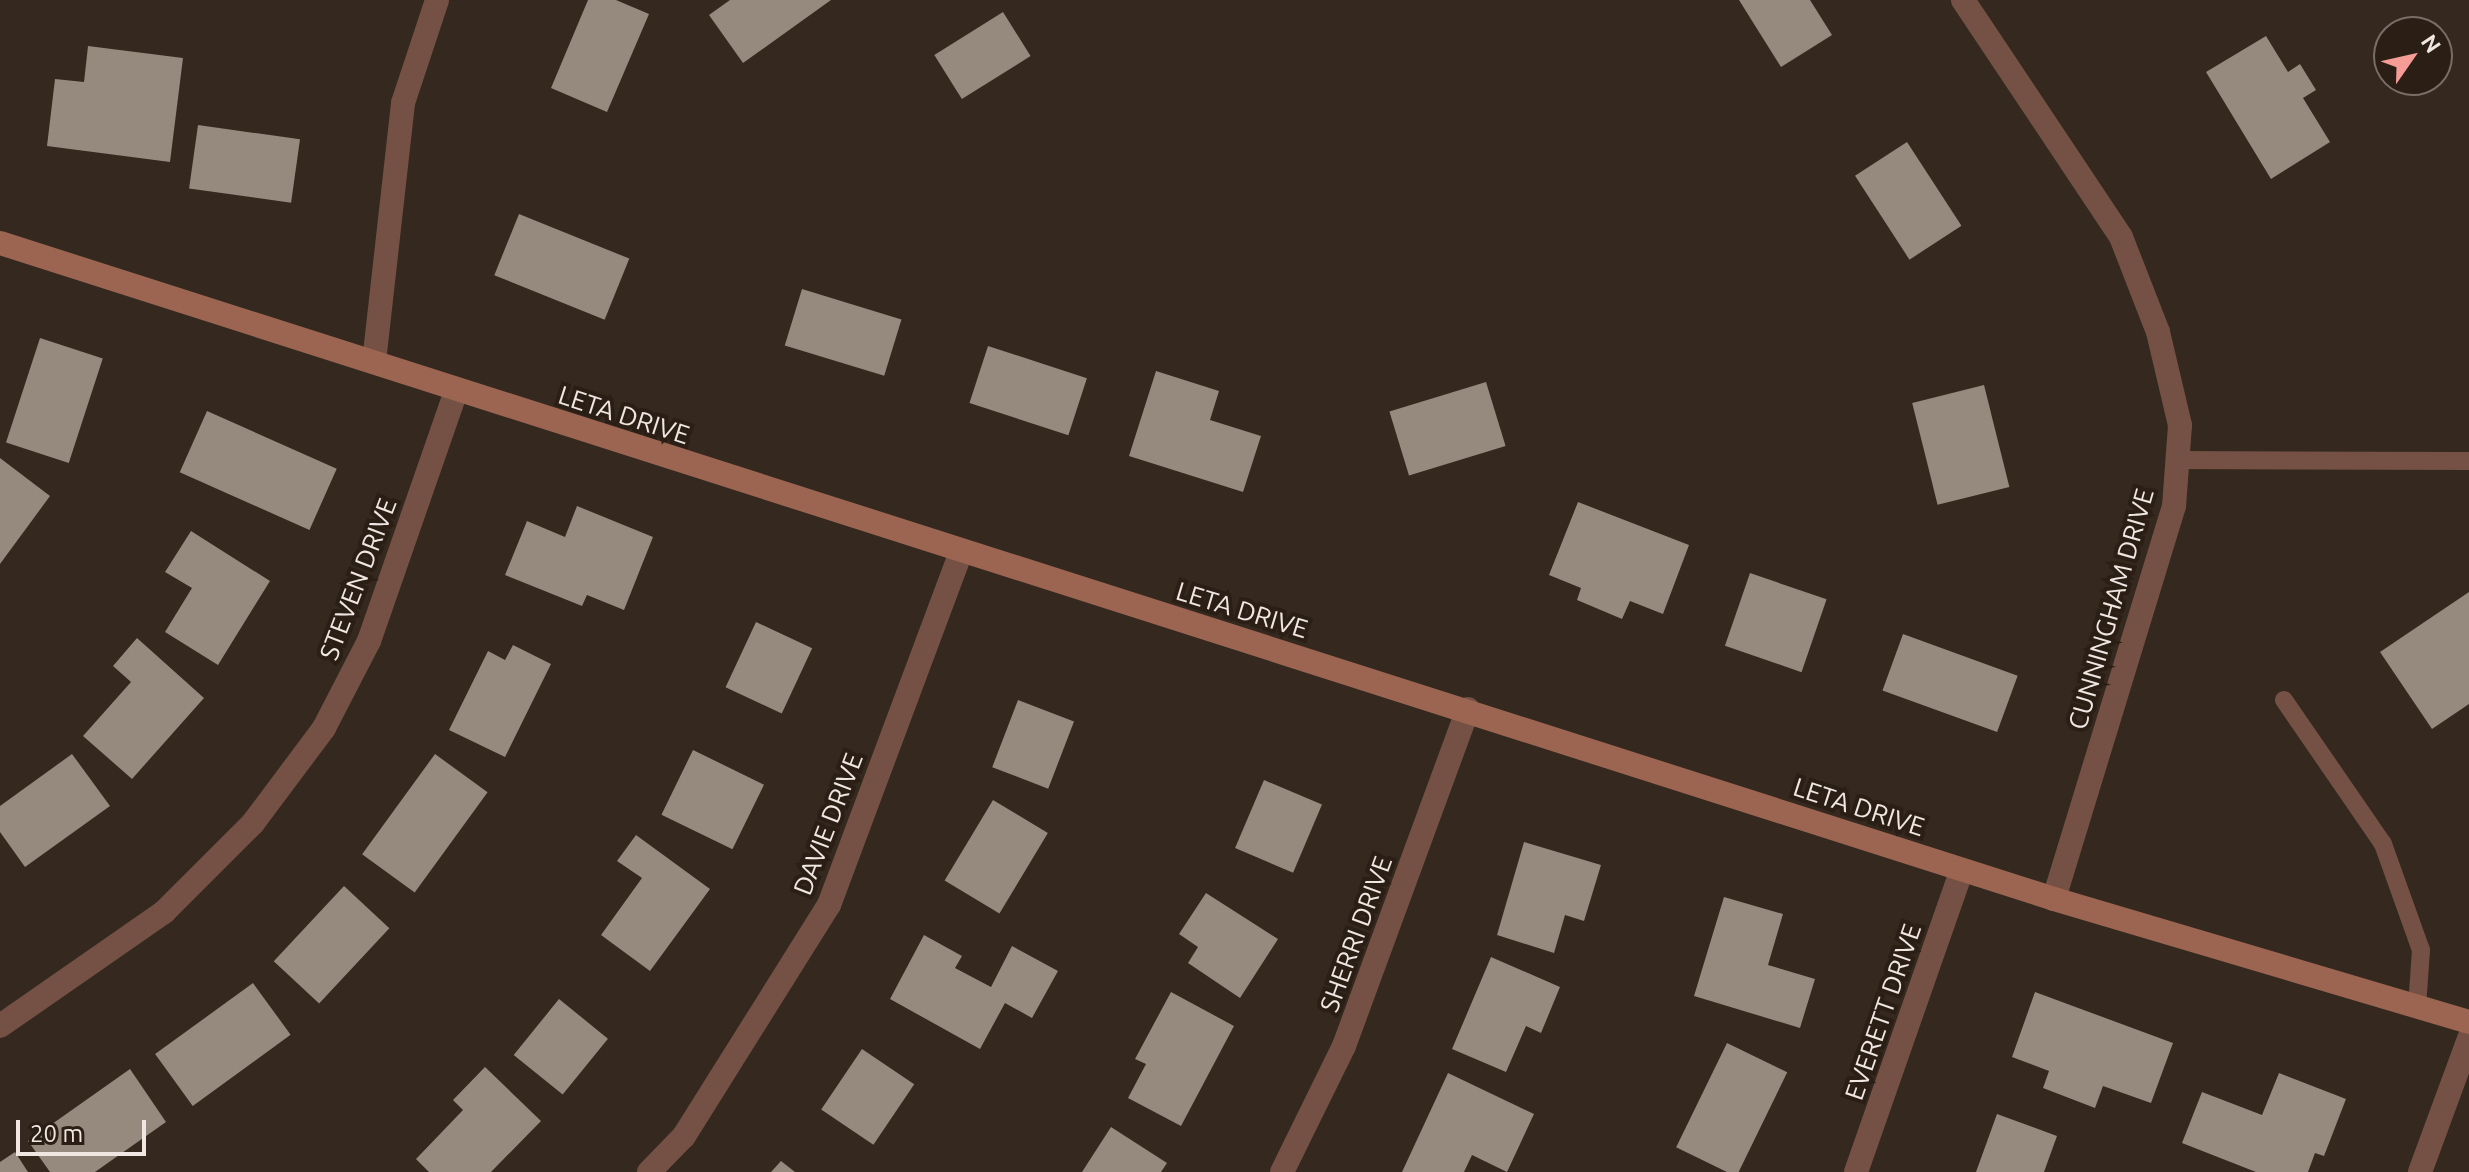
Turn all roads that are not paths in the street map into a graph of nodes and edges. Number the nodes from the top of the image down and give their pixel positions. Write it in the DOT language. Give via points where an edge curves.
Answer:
graph roads {
  1 [pos="437,0"];
  2 [pos="1963,0"];
  3 [pos="0,243"];
  4 [pos="374,362"];
  5 [pos="456,391"];
  6 [pos="2178,460"];
  7 [pos="2469,461"];
  8 [pos="961,552"];
  9 [pos="2284,700"];
  10 [pos="1468,709"];
  11 [pos="1962,870"];
  12 [pos="2054,899"];
  13 [pos="2417,1007"];
  14 [pos="2469,1022"];
  15 [pos="0,1026"];
  16 [pos="2469,1039"];
  17 [pos="649,1172"];
  18 [pos="1282,1172"];
  19 [pos="1856,1172"];
  20 [pos="2420,1172"];
  1 -- 4 [label="street" via="403,103"];
  2 -- 6 [label="street, CUNNINGHAM DRIVE" via="2121,237 2158,332 2180,425"];
  3 -- 4 [label="street, LETA DRIVE"];
  4 -- 5 [label="street, LETA DRIVE"];
  5 -- 8 [label="street, LETA DRIVE"];
  5 -- 15 [label="street, STEVEN DRIVE" via="369,641 324,728 253,823 164,912"];
  6 -- 7 [label="lane"];
  6 -- 12 [label="street, CUNNINGHAM DRIVE" via="2174,506"];
  8 -- 10 [label="street, LETA DRIVE"];
  8 -- 17 [label="street, DAVIE DRIVE" via="829,905 684,1136"];
  9 -- 13 [label="lane" via="2383,844 2421,950"];
  10 -- 11 [label="street, LETA DRIVE"];
  10 -- 18 [label="street, SHERRI DRIVE" via="1344,1046"];
  11 -- 12 [label="street, LETA DRIVE"];
  11 -- 19 [label="street, EVERETT DRIVE"];
  12 -- 13 [label="street, LETA DRIVE"];
  13 -- 14 [label="street, LETA DRIVE"];
  16 -- 20 [label="street"];
}
